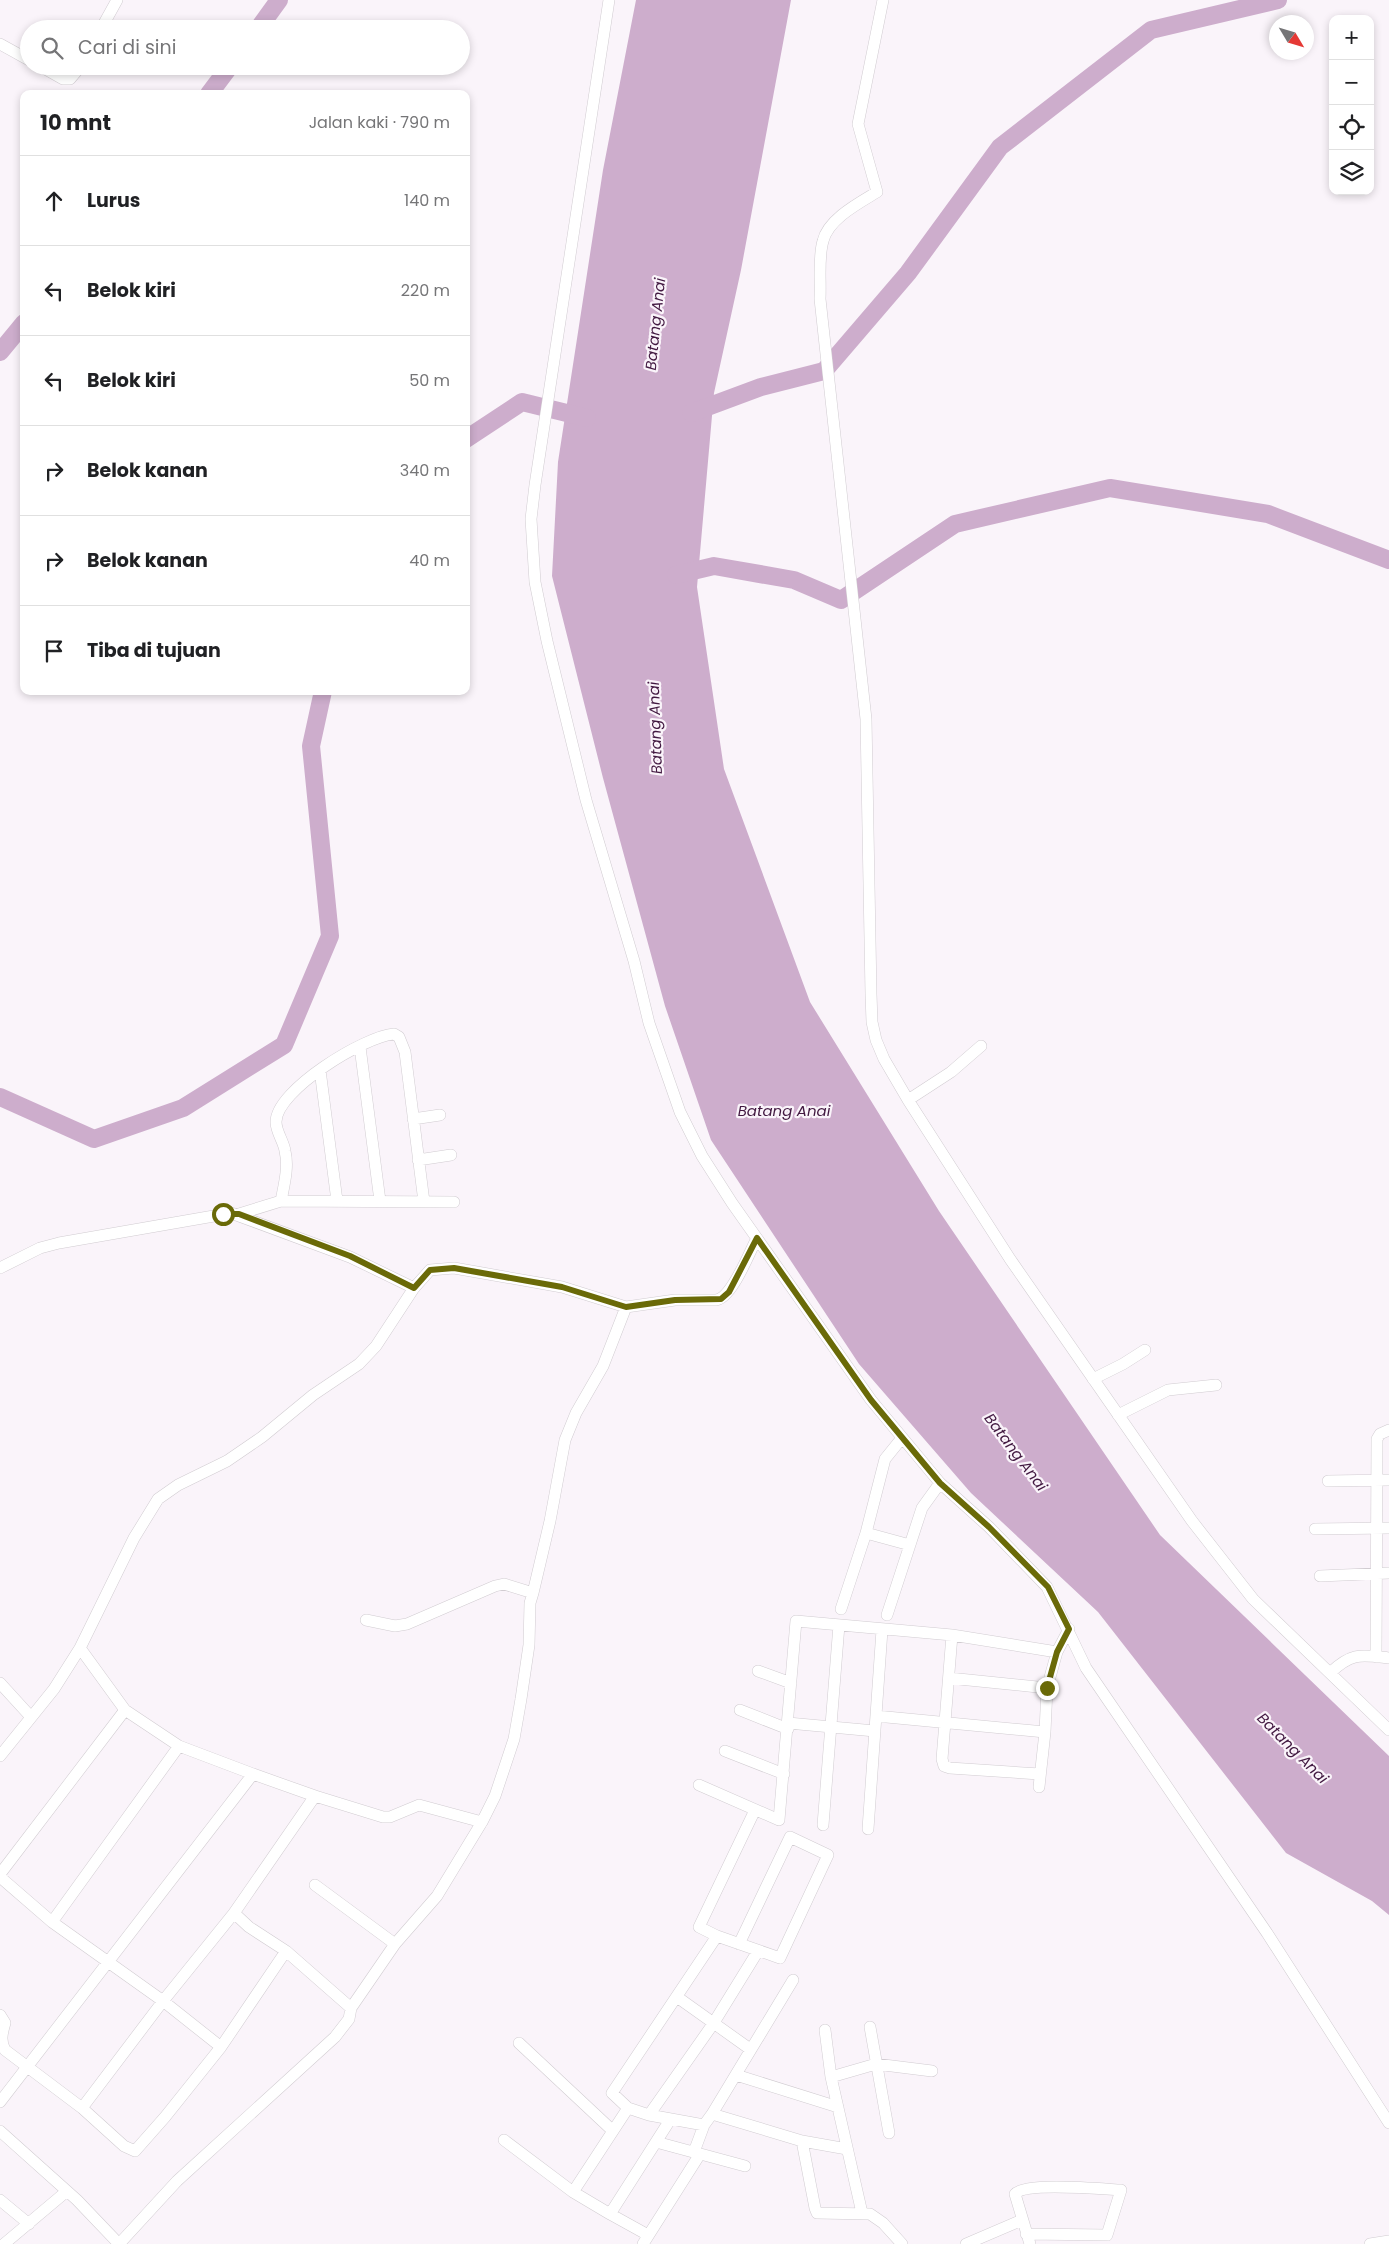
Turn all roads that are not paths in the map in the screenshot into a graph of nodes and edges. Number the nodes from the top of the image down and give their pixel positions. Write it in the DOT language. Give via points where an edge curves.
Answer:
graph roads {
  1 [pos="117,0"];
  2 [pos="609,0"];
  3 [pos="882,0"];
  4 [pos="106,20"];
  5 [pos="0,44"];
  6 [pos="20,55"];
  7 [pos="56,75"];
  8 [pos="73,75"];
  9 [pos="360,1046"];
  10 [pos="981,1046"];
  11 [pos="320,1070"];
  12 [pos="908,1100"];
  13 [pos="440,1115"];
  14 [pos="413,1119"];
  15 [pos="451,1155"];
  16 [pos="418,1160"];
  17 [pos="281,1200"];
  18 [pos="337,1201"];
  19 [pos="380,1201"];
  20 [pos="424,1202"];
  21 [pos="454,1202"];
  22 [pos="239,1214"];
  23 [pos="757,1238"];
  24 [pos="0,1268"];
  25 [pos="414,1288"];
  26 [pos="626,1307"];
  27 [pos="1145,1350"];
  28 [pos="1094,1378"];
  29 [pos="1216,1385"];
  30 [pos="1118,1415"];
  31 [pos="1389,1430"];
  32 [pos="902,1438"];
  33 [pos="1383,1480"];
  34 [pos="1328,1481"];
  35 [pos="940,1483"];
  36 [pos="1383,1528"];
  37 [pos="1315,1529"];
  38 [pos="866,1533"];
  39 [pos="910,1545"];
  40 [pos="1383,1573"];
  41 [pos="1320,1576"];
  42 [pos="533,1593"];
  43 [pos="842,1609"];
  44 [pos="887,1614"];
  45 [pos="366,1620"];
  46 [pos="1377,1622"];
  47 [pos="1389,1622"];
  48 [pos="839,1625"];
  49 [pos="1069,1629"];
  50 [pos="882,1630"];
  51 [pos="952,1635"];
  52 [pos="80,1648"];
  53 [pos="1057,1652"];
  54 [pos="1376,1657"];
  55 [pos="1389,1658"];
  56 [pos="758,1671"];
  57 [pos="1330,1673"];
  58 [pos="949,1678"];
  59 [pos="0,1683"];
  60 [pos="792,1683"];
  61 [pos="1047,1688"];
  62 [pos="124,1710"];
  63 [pos="740,1710"];
  64 [pos="876,1716"];
  65 [pos="31,1717"];
  66 [pos="944,1723"];
  67 [pos="788,1726"];
  68 [pos="831,1727"];
  69 [pos="1389,1730"];
  70 [pos="875,1731"];
  71 [pos="1045,1732"];
  72 [pos="179,1746"];
  73 [pos="725,1751"];
  74 [pos="0,1756"];
  75 [pos="253,1774"];
  76 [pos="784,1774"];
  77 [pos="1040,1774"];
  78 [pos="699,1785"];
  79 [pos="1039,1787"];
  80 [pos="315,1796"];
  81 [pos="755,1810"];
  82 [pos="482,1822"];
  83 [pos="823,1825"];
  84 [pos="868,1829"];
  85 [pos="0,1876"];
  86 [pos="315,1885"];
  87 [pos="234,1913"];
  88 [pos="52,1922"];
  89 [pos="717,1936"];
  90 [pos="395,1944"];
  91 [pos="739,1944"];
  92 [pos="286,1951"];
  93 [pos="758,1951"];
  94 [pos="109,1962"];
  95 [pos="793,1980"];
  96 [pos="677,1998"];
  97 [pos="163,2001"];
  98 [pos="351,2008"];
  99 [pos="0,2014"];
  100 [pos="713,2024"];
  101 [pos="870,2027"];
  102 [pos="825,2030"];
  103 [pos="519,2042"];
  104 [pos="221,2047"];
  105 [pos="750,2049"];
  106 [pos="876,2064"];
  107 [pos="26,2068"];
  108 [pos="932,2071"];
  109 [pos="736,2075"];
  110 [pos="831,2077"];
  111 [pos="0,2102"];
  112 [pos="838,2107"];
  113 [pos="82,2108"];
  114 [pos="628,2108"];
  115 [pos="712,2114"];
  116 [pos="649,2115"];
  117 [pos="670,2120"];
  118 [pos="1389,2123"];
  119 [pos="704,2125"];
  120 [pos="0,2131"];
  121 [pos="613,2131"];
  122 [pos="889,2133"];
  123 [pos="504,2140"];
  124 [pos="802,2141"];
  125 [pos="656,2142"];
  126 [pos="847,2149"];
  127 [pos="697,2153"];
  128 [pos="745,2166"];
  129 [pos="67,2191"];
  130 [pos="573,2192"];
  131 [pos="0,2200"];
  132 [pos="862,2213"];
  133 [pos="610,2214"];
  134 [pos="1022,2220"];
  135 [pos="29,2224"];
  136 [pos="1028,2239"];
  137 [pos="1106,2239"];
  138 [pos="645,2240"];
  139 [pos="1389,2241"];
  140 [pos="4,2244"];
  141 [pos="120,2244"];
  142 [pos="902,2244"];
  143 [pos="966,2244"];
  144 [pos="1370,2244"];
  1 -- 4 [label="street"];
  2 -- 23 [label="street" via="543,425 531,519 532,558 547,641 586,800 649,1023 680,1112 702,1156"];
  3 -- 12 [label="street" via="858,124 877,192 837,221 823,240 820,299 866,719 872,1022 884,1059"];
  5 -- 6 [label="street"];
  7 -- 8 [label="street" via="63,79"];
  9 -- 11 [label="street"];
  9 -- 14 [label="street" via="386,1034 399,1037 405,1052"];
  9 -- 19 [label="street"];
  10 -- 12 [label="street" via="951,1072"];
  11 -- 17 [label="street" via="289,1096 278,1111 275,1123 286,1152"];
  11 -- 18 [label="street"];
  12 -- 28 [label="street" via="1010,1259"];
  13 -- 14 [label="street"];
  14 -- 16 [label="street"];
  15 -- 16 [label="street"];
  16 -- 20 [label="street"];
  17 -- 18 [label="street"];
  17 -- 22 [label="street"];
  18 -- 19 [label="street"];
  19 -- 20 [label="street"];
  20 -- 21 [label="street"];
  22 -- 24 [label="street" via="223,1214 59,1243 40,1248"];
  22 -- 25 [label="street" via="350,1256"];
  23 -- 26 [label="street" via="729,1292 721,1299 675,1300"];
  23 -- 32 [label="street" via="871,1400"];
  25 -- 26 [label="street" via="430,1270 454,1268 562,1287"];
  25 -- 52 [label="street" via="376,1346 359,1364 227,1461 178,1485 158,1499 134,1538"];
  26 -- 42 [label="street" via="604,1366 576,1413 565,1440"];
  27 -- 28 [label="street"];
  28 -- 30 [label="street"];
  29 -- 30 [label="street" via="1168,1390"];
  30 -- 57 [label="street" via="1242,1588"];
  31 -- 33 [label="street" via="1377,1439"];
  32 -- 35 [label="street"];
  32 -- 38 [label="street" via="884,1459"];
  33 -- 34 [label="street"];
  33 -- 36 [label="street"];
  35 -- 39 [label="street" via="926,1500"];
  35 -- 49 [label="street" via="1048,1587"];
  36 -- 37 [label="street"];
  36 -- 40 [label="street"];
  38 -- 39 [label="street"];
  38 -- 43 [label="street"];
  39 -- 44 [label="street"];
  40 -- 41 [label="street"];
  40 -- 46 [label="street"];
  42 -- 45 [label="street" via="504,1584 407,1624 395,1626"];
  42 -- 82 [label="street" via="529,1646 514,1739 495,1796"];
  46 -- 47 [label="street"];
  46 -- 54 [label="street"];
  48 -- 50 [label="street"];
  48 -- 60 [label="street" via="796,1621"];
  48 -- 68 [label="street"];
  49 -- 53 [label="street"];
  49 -- 118 [label="street" via="1090,1675 1267,1933"];
  50 -- 51 [label="street"];
  50 -- 64 [label="street"];
  51 -- 53 [label="street"];
  51 -- 58 [label="street"];
  52 -- 62 [label="street"];
  52 -- 65 [label="street" via="54,1689"];
  53 -- 61 [label="street"];
  54 -- 55 [label="street"];
  54 -- 57 [label="street" via="1353,1656"];
  56 -- 60 [label="street"];
  57 -- 69 [label="street"];
  58 -- 61 [label="street"];
  58 -- 66 [label="street"];
  59 -- 65 [label="street"];
  60 -- 67 [label="street"];
  61 -- 71 [label="street"];
  62 -- 72 [label="street"];
  62 -- 85 [label="street"];
  63 -- 67 [label="street"];
  64 -- 66 [label="street"];
  64 -- 70 [label="street"];
  65 -- 74 [label="street"];
  66 -- 71 [label="street"];
  66 -- 77 [label="street" via="942,1759 947,1767"];
  67 -- 68 [label="street"];
  67 -- 76 [label="street"];
  68 -- 70 [label="street"];
  68 -- 83 [label="street"];
  70 -- 84 [label="street"];
  71 -- 77 [label="street"];
  72 -- 75 [label="street"];
  72 -- 88 [label="street"];
  73 -- 76 [label="street"];
  75 -- 80 [label="street"];
  75 -- 94 [label="street"];
  76 -- 81 [label="street" via="779,1820"];
  77 -- 79 [label="street"];
  78 -- 81 [label="street"];
  80 -- 82 [label="street" via="383,1817 419,1805"];
  80 -- 87 [label="street"];
  81 -- 89 [label="street" via="700,1927"];
  82 -- 90 [label="street" via="437,1896"];
  85 -- 88 [label="street"];
  86 -- 90 [label="street"];
  87 -- 92 [label="street"];
  87 -- 97 [label="street"];
  88 -- 94 [label="street"];
  89 -- 91 [label="street"];
  89 -- 96 [label="street"];
  90 -- 98 [label="street"];
  91 -- 93 [label="street"];
  91 -- 93 [label="street" via="790,1837 828,1855 780,1958"];
  92 -- 98 [label="street"];
  92 -- 104 [label="street"];
  93 -- 100 [label="street"];
  94 -- 97 [label="street"];
  94 -- 107 [label="street"];
  95 -- 105 [label="street"];
  96 -- 100 [label="street"];
  96 -- 114 [label="street" via="612,2093"];
  97 -- 104 [label="street"];
  97 -- 113 [label="street"];
  98 -- 141 [label="street" via="343,2028 177,2180"];
  99 -- 107 [label="street" via="6,2024 1,2045"];
  100 -- 105 [label="street"];
  100 -- 116 [label="street"];
  101 -- 106 [label="street"];
  102 -- 110 [label="street"];
  103 -- 121 [label="street"];
  104 -- 113 [label="street" via="135,2150 124,2146"];
  105 -- 109 [label="street"];
  106 -- 108 [label="street"];
  106 -- 110 [label="street"];
  106 -- 122 [label="street"];
  107 -- 111 [label="street"];
  107 -- 113 [label="street"];
  109 -- 112 [label="street"];
  109 -- 115 [label="street"];
  110 -- 112 [label="street"];
  112 -- 126 [label="street"];
  114 -- 116 [label="street"];
  114 -- 121 [label="street"];
  115 -- 119 [label="street"];
  115 -- 124 [label="street"];
  116 -- 117 [label="street"];
  117 -- 119 [label="street"];
  117 -- 125 [label="street"];
  119 -- 127 [label="street"];
  120 -- 129 [label="street"];
  121 -- 130 [label="street"];
  123 -- 130 [label="street"];
  124 -- 126 [label="street"];
  124 -- 132 [label="street" via="818,2213"];
  125 -- 127 [label="street"];
  125 -- 133 [label="street"];
  126 -- 132 [label="street"];
  127 -- 128 [label="street"];
  127 -- 138 [label="street"];
  129 -- 135 [label="street"];
  129 -- 141 [label="street"];
  130 -- 133 [label="street"];
  131 -- 135 [label="street"];
  132 -- 142 [label="street" via="878,2218"];
  133 -- 138 [label="street"];
  134 -- 136 [label="street"];
  134 -- 137 [label="street" via="1016,2205 1015,2194 1018,2191 1034,2188 1121,2190"];
  134 -- 143 [label="street"];
  135 -- 140 [label="street"];
  136 -- 137 [label="street"];
  139 -- 144 [label="street"];
}
